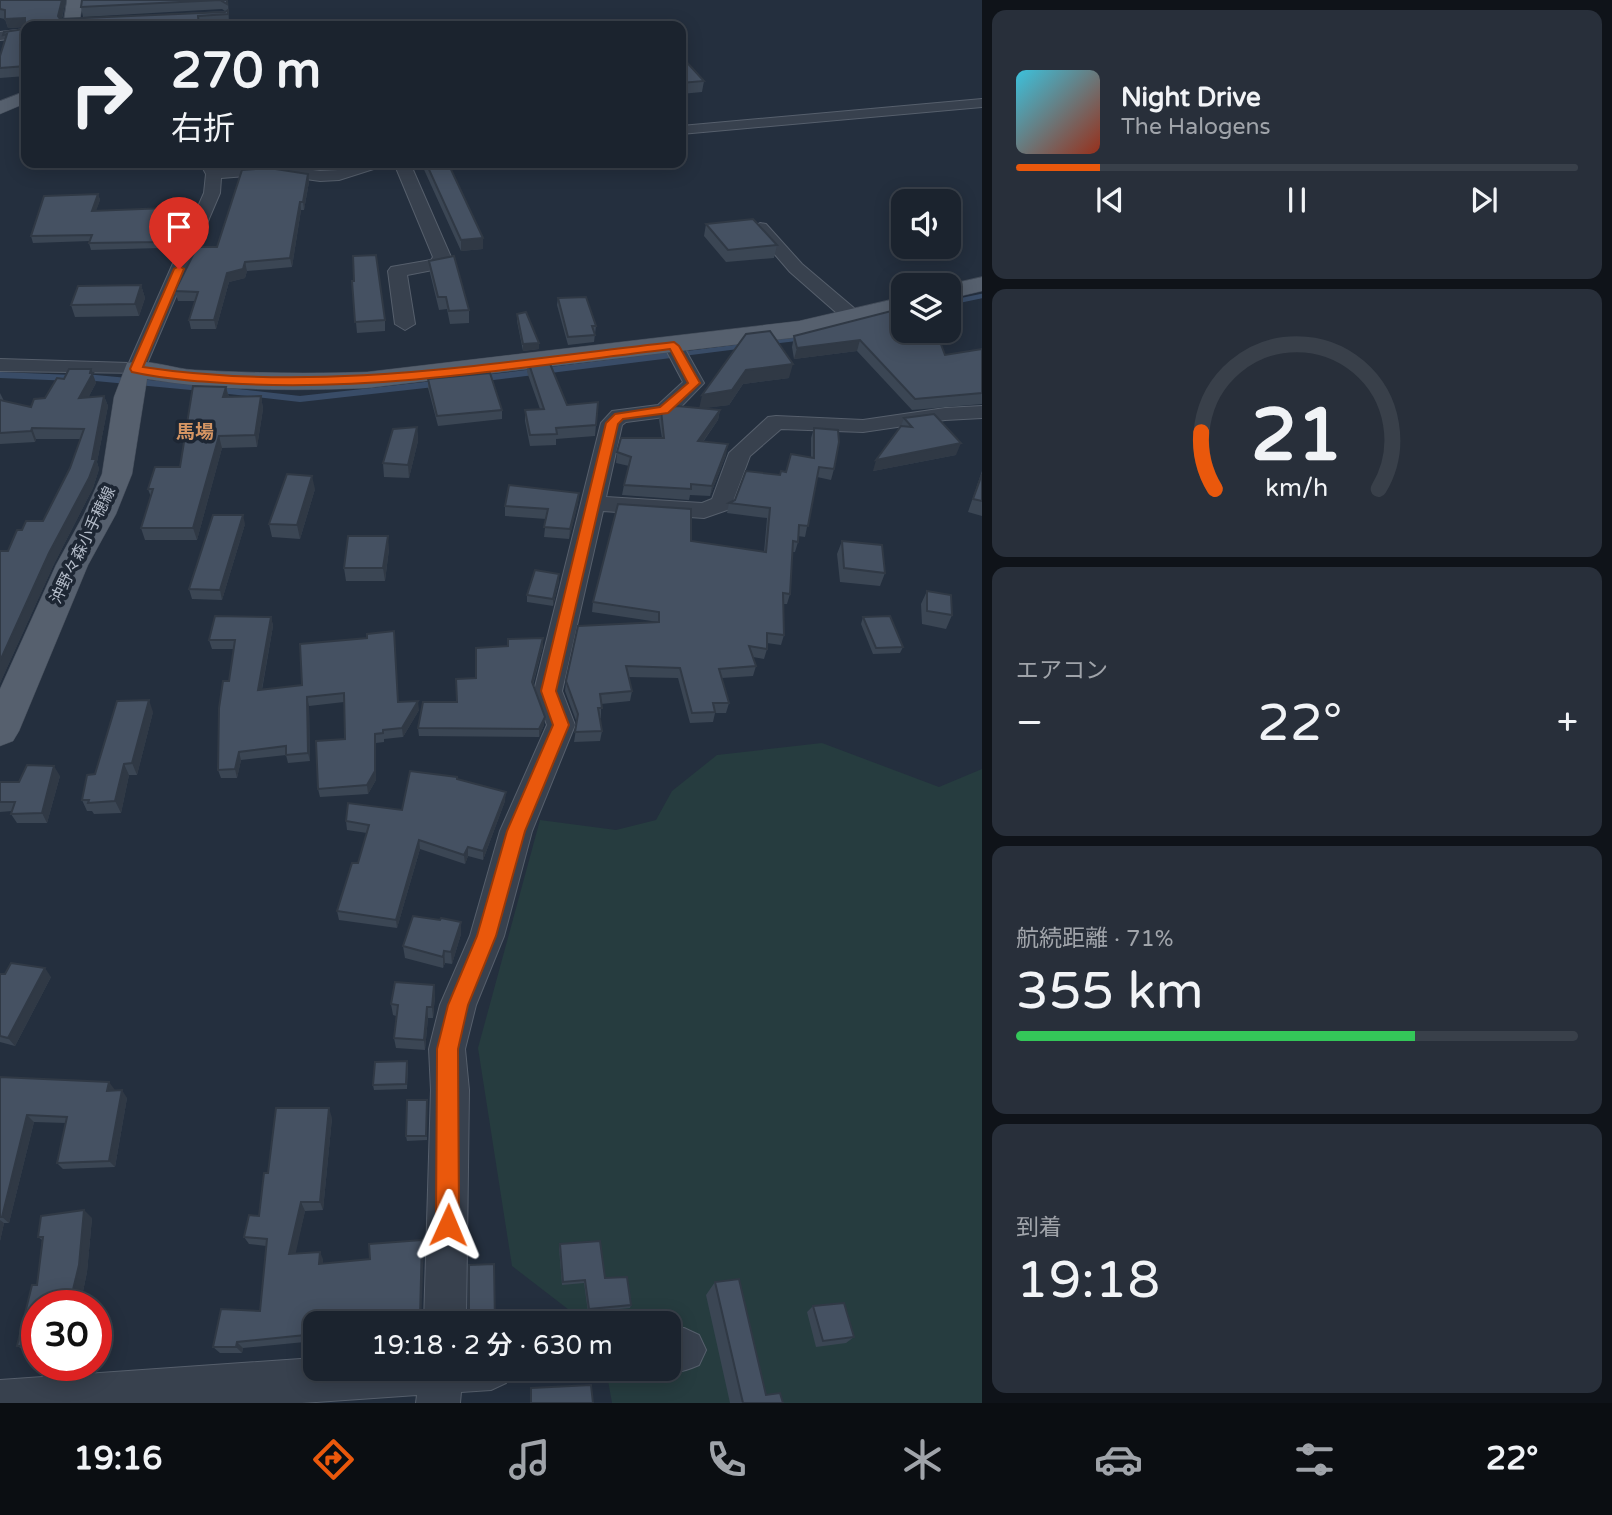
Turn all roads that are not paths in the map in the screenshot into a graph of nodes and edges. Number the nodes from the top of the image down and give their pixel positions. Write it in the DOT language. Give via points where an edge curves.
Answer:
graph roads {
  1 [pos="21,34"];
  2 [pos="0,36"];
  3 [pos="21,98"];
  4 [pos="982,103"];
  5 [pos="0,108"];
  6 [pos="686,127"];
  7 [pos="211,168"];
  8 [pos="362,168"];
  9 [pos="404,168"];
  10 [pos="760,228"];
  11 [pos="982,284"];
  12 [pos="961,289"];
  13 [pos="891,307"];
  14 [pos="854,318"];
  15 [pos="405,324"];
  16 [pos="674,346"];
  17 [pos="0,365"];
  18 [pos="136,369"];
  19 [pos="982,412"];
  20 [pos="593,503"];
  21 [pos="0,731"];
  22 [pos="445,1311"];
  23 [pos="440,1382"];
  24 [pos="0,1402"];
  1 -- 2 [label="street"];
  3 -- 5 [label="main road"];
  4 -- 6 [label="street"];
  7 -- 8 [label="street" via="292,170 320,176"];
  7 -- 18 [label="street" via="212,193"];
  9 -- 15 [label="street" via="442,257 437,264 397,271"];
  10 -- 14 [label="street" via="796,268"];
  11 -- 12 [label="main road"];
  13 -- 14 [label="main road"];
  14 -- 16 [label="main road"];
  16 -- 18 [label="main road" via="367,380 269,382 191,378"];
  16 -- 20 [label="street" via="694,383 664,411 620,416 612,423"];
  17 -- 18 [label="street"];
  18 -- 21 [label="main road, 沖野々森小手穂線" via="117,474"];
  19 -- 20 [label="street" via="863,426 776,422 740,453 722,504 704,511"];
  20 -- 22 [label="street" via="548,691 561,725 516,831 487,936 458,1005 447,1049"];
  23 -- 24 [label="street"];
}
